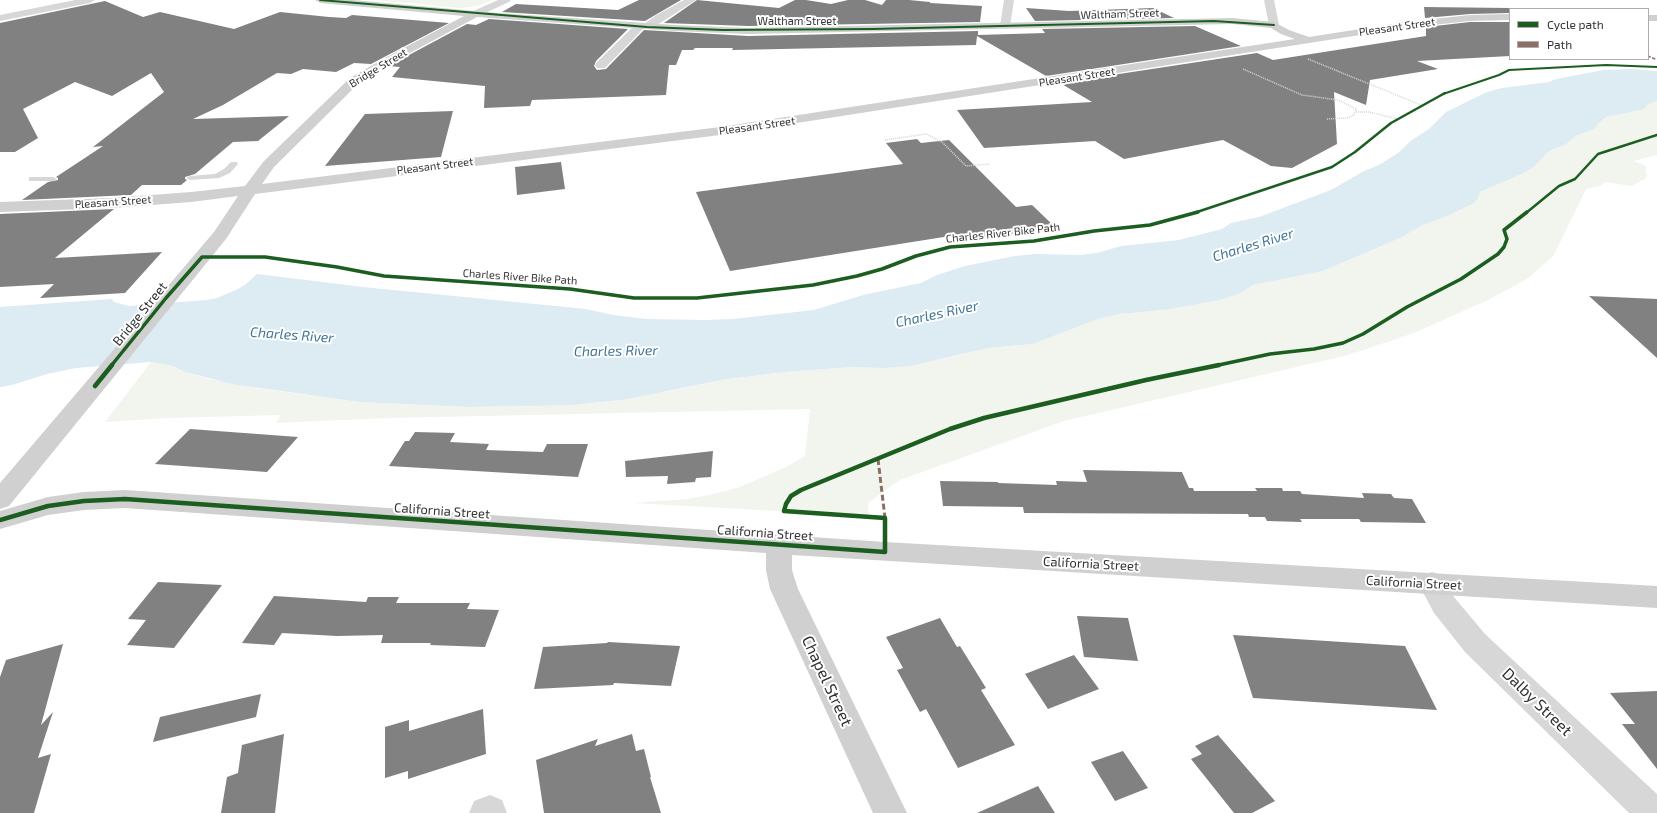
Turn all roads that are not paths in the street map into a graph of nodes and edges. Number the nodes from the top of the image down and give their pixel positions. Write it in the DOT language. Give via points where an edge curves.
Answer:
graph roads {
  1 [pos="90,0"];
  2 [pos="320,0"];
  3 [pos="506,0"];
  4 [pos="691,0"];
  5 [pos="1009,0"];
  6 [pos="1269,0"];
  7 [pos="475,14"];
  8 [pos="1509,17"];
  9 [pos="0,18"];
  10 [pos="1274,25"];
  11 [pos="644,26"];
  12 [pos="1005,26"];
  13 [pos="1309,40"];
  14 [pos="601,65"];
  15 [pos="234,164"];
  16 [pos="190,178"];
  17 [pos="53,179"];
  18 [pos="32,180"];
  19 [pos="251,189"];
  20 [pos="0,207"];
  21 [pos="0,500"];
  22 [pos="0,520"];
  23 [pos="780,544"];
  24 [pos="1432,584"];
  25 [pos="1657,597"];
  26 [pos="890,813"];
  27 [pos="1653,813"];
  1 -- 9 [label="street"];
  2 -- 7 [label="street, Waltham Street"];
  3 -- 7 [label="street, Bridge Street"];
  4 -- 11 [label="street"];
  5 -- 12 [label="street"];
  6 -- 10 [label="street"];
  7 -- 11 [label="street, Waltham Street"];
  7 -- 19 [label="street, Bridge Street" via="377,66 349,85 269,164"];
  8 -- 13 [label="street, Pleasant Street" via="1433,21"];
  10 -- 12 [label="street, Waltham Street" via="1214,21"];
  10 -- 13 [label="street" via="1285,32"];
  11 -- 12 [label="street, Waltham Street" via="776,31"];
  11 -- 14 [label="street"];
  13 -- 19 [label="street, Pleasant Street" via="761,126"];
  15 -- 16 [label="lane" via="216,176"];
  17 -- 18 [label="lane"];
  19 -- 20 [label="street, Pleasant Street" via="127,202"];
  19 -- 21 [label="street, Bridge Street" via="220,235"];
  22 -- 23 [label="street, California Street" via="48,506 84,501 125,500"];
  23 -- 24 [label="street, California Street" via="893,553"];
  23 -- 26 [label="street, Chapel Street" via="779,570 784,589"];
  24 -- 25 [label="street, California Street"];
  24 -- 27 [label="street, Dalby Street" via="1444,605 1475,643"];
}
